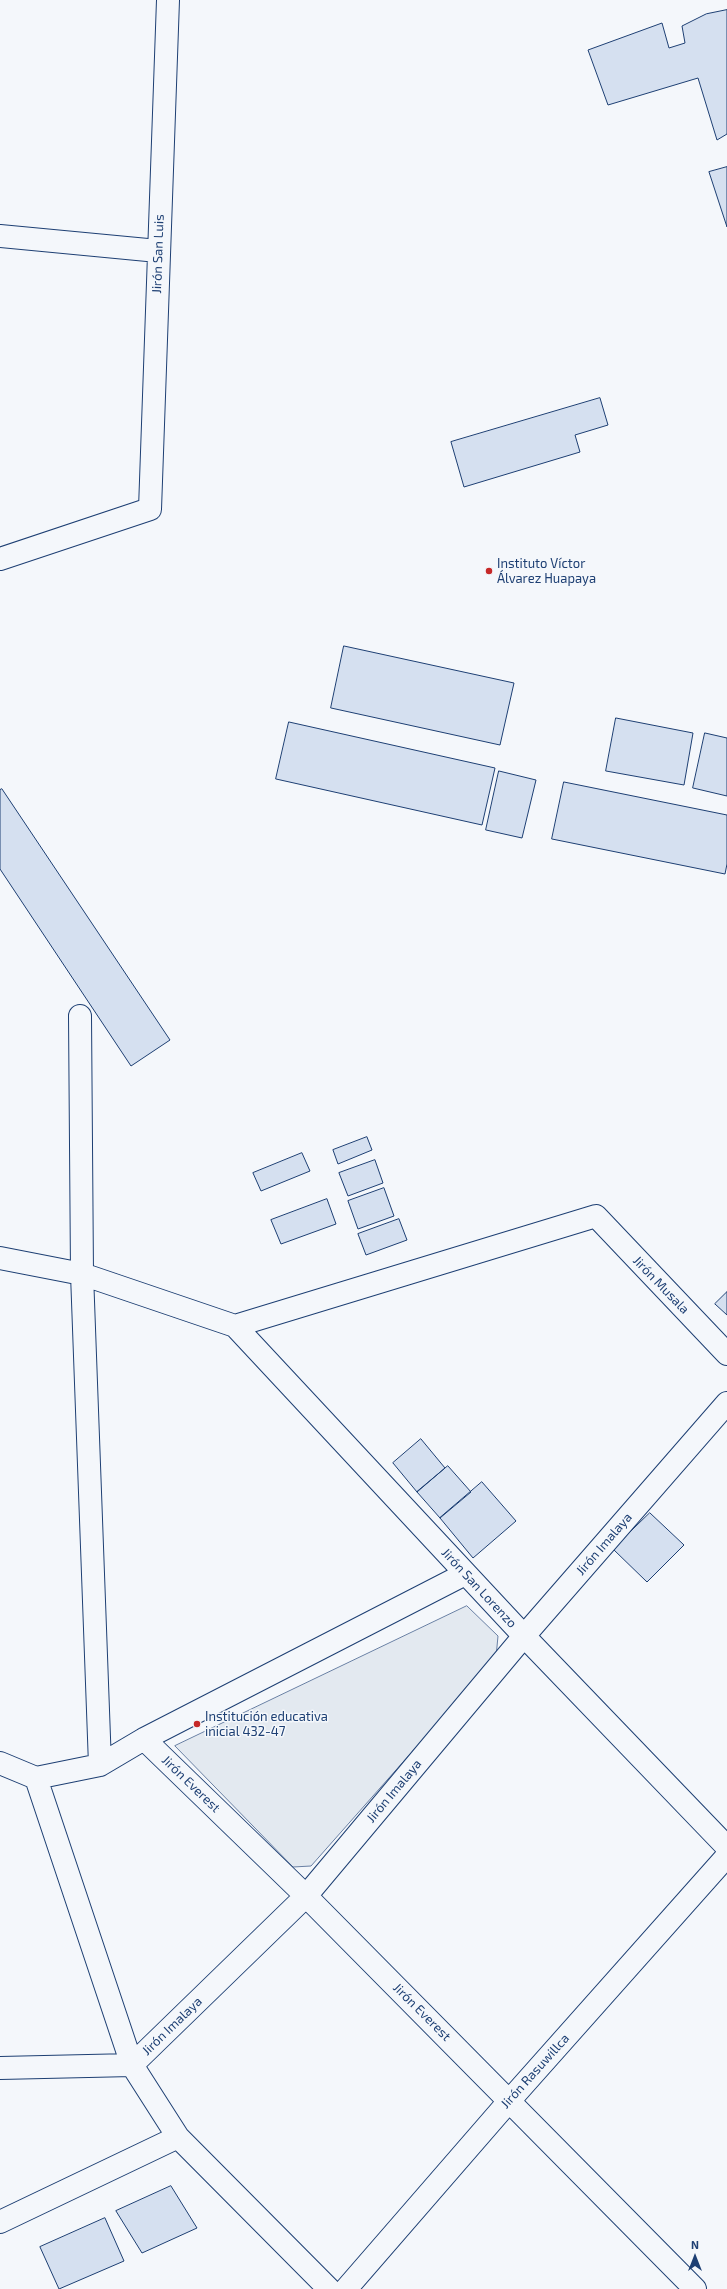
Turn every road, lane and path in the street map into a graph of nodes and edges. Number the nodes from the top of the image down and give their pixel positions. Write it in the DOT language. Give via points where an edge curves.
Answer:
graph roads {
  1 [pos="168,0"];
  2 [pos="0,236"];
  3 [pos="158,250"];
  4 [pos="0,559"];
  5 [pos="80,1016"];
  6 [pos="0,1258"];
  7 [pos="82,1274"];
  8 [pos="235,1326"];
  9 [pos="727,1354"];
  10 [pos="727,1403"];
  11 [pos="465,1574"];
  12 [pos="524,1636"];
  13 [pos="144,1739"];
  14 [pos="0,1763"];
  15 [pos="100,1765"];
  16 [pos="36,1778"];
  17 [pos="727,1847"];
  18 [pos="727,1856"];
  19 [pos="306,1896"];
  20 [pos="132,2065"];
  21 [pos="0,2068"];
  22 [pos="510,2100"];
  23 [pos="178,2137"];
  24 [pos="0,2222"];
  25 [pos="329,2289"];
  26 [pos="346,2289"];
  27 [pos="695,2289"];
  1 -- 3 [label="street, Jirón San Luis"];
  2 -- 3 [label="street"];
  3 -- 4 [label="street, Jirón San Luis" via="150,509"];
  5 -- 7 [label="street"];
  6 -- 7 [label="street"];
  7 -- 8 [label="street"];
  7 -- 15 [label="street"];
  8 -- 9 [label="street, Jirón Musala" via="596,1216"];
  8 -- 11 [label="street, Jirón San Lorenzo"];
  10 -- 12 [label="street, Jirón Imalaya"];
  11 -- 12 [label="street, Jirón San Lorenzo"];
  11 -- 13 [label="street"];
  12 -- 17 [label="street, Jirón San Lorenzo"];
  12 -- 19 [label="street, Jirón Imalaya"];
  13 -- 15 [label="street"];
  13 -- 19 [label="street, Jirón Everest"];
  14 -- 16 [label="street"];
  15 -- 16 [label="street"];
  16 -- 20 [label="street"];
  18 -- 22 [label="street, Jirón Rasuwillca"];
  19 -- 20 [label="street, Jirón Imalaya"];
  19 -- 22 [label="street, Jirón Everest"];
  20 -- 21 [label="street, Jirón Imalaya"];
  20 -- 23 [label="street"];
  22 -- 26 [label="street, Jirón Rasuwillca"];
  22 -- 27 [label="street, Jirón Everest"];
  23 -- 24 [label="street"];
  23 -- 25 [label="street"];
}
